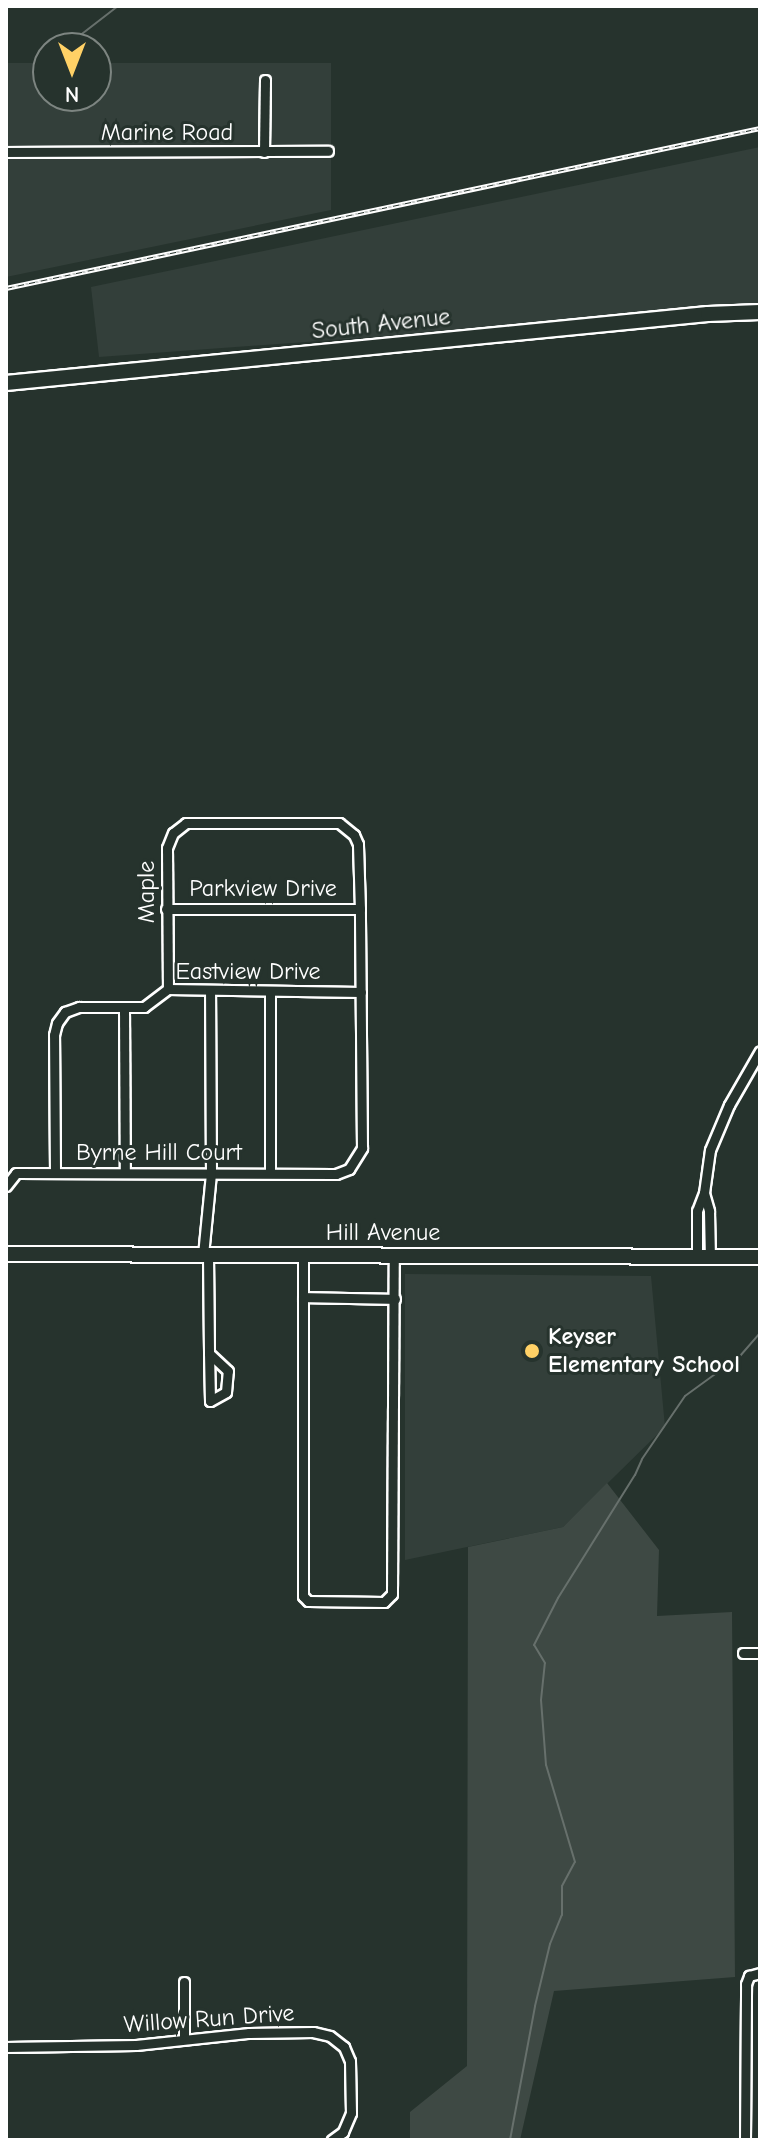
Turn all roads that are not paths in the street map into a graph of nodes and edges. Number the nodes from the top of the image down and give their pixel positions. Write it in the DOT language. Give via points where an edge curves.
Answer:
graph roads {
  1 [pos="265,80"];
  2 [pos="328,151"];
  3 [pos="6,152"];
  4 [pos="264,152"];
  5 [pos="760,312"];
  6 [pos="6,383"];
  7 [pos="206,823"];
  8 [pos="166,909"];
  9 [pos="360,909"];
  10 [pos="168,989"];
  11 [pos="210,991"];
  12 [pos="270,992"];
  13 [pos="361,992"];
  14 [pos="124,1008"];
  15 [pos="760,1051"];
  16 [pos="55,1172"];
  17 [pos="125,1172"];
  18 [pos="270,1173"];
  19 [pos="211,1174"];
  20 [pos="6,1186"];
  21 [pos="6,1254"];
  22 [pos="206,1255"];
  23 [pos="303,1255"];
  24 [pos="394,1256"];
  25 [pos="703,1257"];
  26 [pos="760,1257"];
  27 [pos="303,1297"];
  28 [pos="395,1299"];
  29 [pos="209,1353"];
  30 [pos="743,1653"];
  31 [pos="760,1653"];
  32 [pos="760,1973"];
  33 [pos="184,1982"];
  34 [pos="184,2038"];
  35 [pos="6,2047"];
  36 [pos="332,2140"];
  37 [pos="745,2140"];
  1 -- 4 [label="street"];
  2 -- 4 [label="street, Marine Road"];
  3 -- 4 [label="street, Marine Road"];
  5 -- 6 [label="street, South Avenue"];
  7 -- 8 [label="street, Maple" via="186,823 173,833 167,848"];
  7 -- 9 [label="street, Byrne Hill Court" via="339,823 354,835"];
  8 -- 9 [label="street, Parkview Drive"];
  8 -- 10 [label="street, Maple"];
  9 -- 13 [label="street, Byrne Hill Court"];
  10 -- 11 [label="street, Eastview Drive"];
  10 -- 14 [label="street, Eastview Drive" via="144,1007"];
  11 -- 12 [label="street, Eastview Drive"];
  11 -- 19 [label="street"];
  12 -- 13 [label="street, Eastview Drive"];
  12 -- 18 [label="street"];
  13 -- 18 [label="street, Byrne Hill Court" via="362,1148 349,1169 336,1174"];
  14 -- 16 [label="street, Eastview Drive" via="79,1007 65,1012 57,1023"];
  14 -- 17 [label="street"];
  15 -- 25 [label="street" via="710,1150 697,1211"];
  16 -- 17 [label="street, Byrne Hill Court"];
  16 -- 20 [label="street, Byrne Hill Court" via="16,1173"];
  17 -- 19 [label="street, Byrne Hill Court"];
  18 -- 19 [label="street, Byrne Hill Court"];
  19 -- 22 [label="street"];
  21 -- 22 [label="street, Hill Avenue"];
  22 -- 23 [label="street, Hill Avenue"];
  22 -- 29 [label="street"];
  23 -- 24 [label="street, Hill Avenue"];
  23 -- 27 [label="street"];
  24 -- 25 [label="street, Hill Avenue"];
  24 -- 28 [label="street"];
  25 -- 26 [label="street, Hill Avenue"];
  27 -- 28 [label="street"];
  27 -- 28 [label="street" via="303,1596 308,1601 384,1602 392,1594"];
  30 -- 31 [label="street"];
  32 -- 37 [label="street" via="749,1976"];
  33 -- 34 [label="street"];
  34 -- 35 [label="street, Willow Run Drive" via="136,2045"];
  34 -- 36 [label="street, Willow Run Drive" via="313,2032 330,2036 344,2047 350,2061 351,2113 343,2132"];
}
